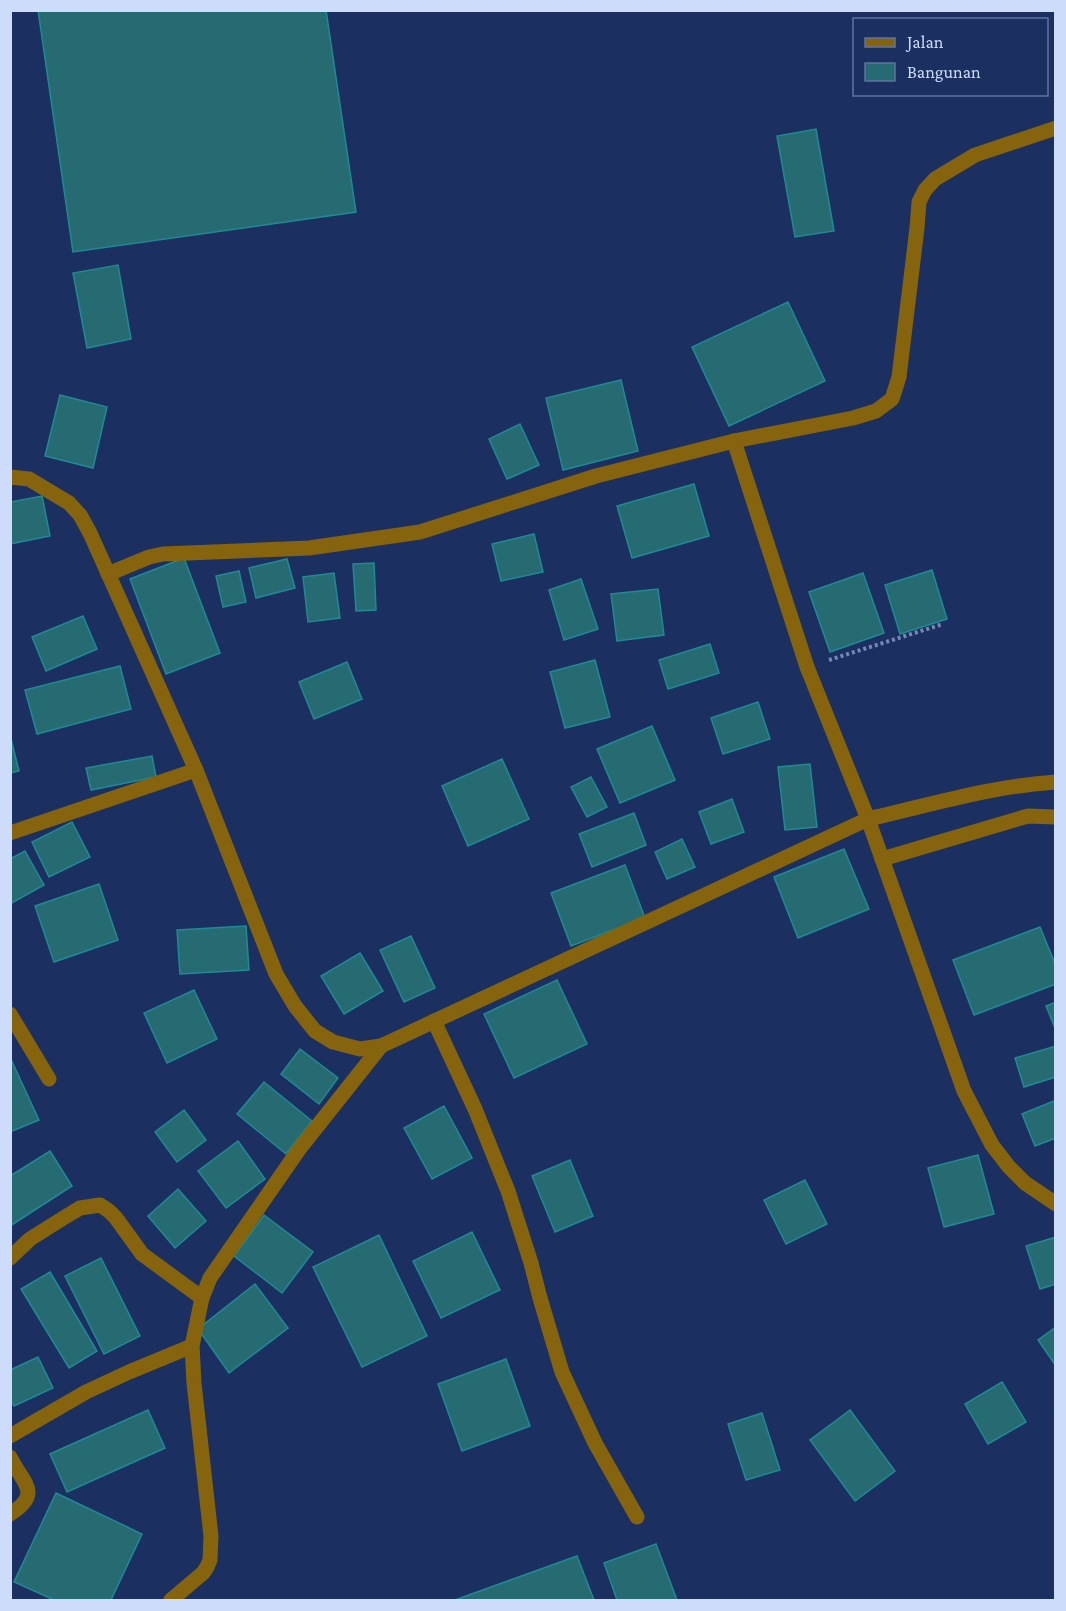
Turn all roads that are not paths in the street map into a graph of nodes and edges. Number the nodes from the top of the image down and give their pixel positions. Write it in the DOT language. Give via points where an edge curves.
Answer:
graph roads {
  1 [pos="1056,128"];
  2 [pos="734,441"];
  3 [pos="10,477"];
  4 [pos="108,574"];
  5 [pos="196,770"];
  6 [pos="1056,782"];
  7 [pos="1056,817"];
  8 [pos="868,819"];
  9 [pos="10,833"];
  10 [pos="882,860"];
  11 [pos="10,1014"];
  12 [pos="434,1021"];
  13 [pos="381,1046"];
  14 [pos="50,1079"];
  15 [pos="1056,1204"];
  16 [pos="10,1258"];
  17 [pos="202,1298"];
  18 [pos="192,1346"];
  19 [pos="10,1436"];
  20 [pos="10,1457"];
  21 [pos="10,1514"];
  22 [pos="637,1517"];
  23 [pos="171,1600"];
  1 -- 2 [label="street" via="975,155 935,179 926,190 919,202 899,378 892,399 876,411 853,418"];
  2 -- 4 [label="street" via="596,476 420,532 309,548 163,554"];
  2 -- 8 [label="street" via="807,667"];
  3 -- 4 [label="street" via="29,479 69,503 80,515"];
  4 -- 5 [label="street"];
  5 -- 9 [label="street"];
  5 -- 13 [label="street" via="276,974 295,1006 315,1031 333,1042 360,1048"];
  6 -- 8 [label="street" via="1031,783"];
  7 -- 10 [label="street" via="1028,816"];
  8 -- 10 [label="street"];
  8 -- 12 [label="street"];
  10 -- 15 [label="street" via="964,1091 992,1145 1009,1167"];
  11 -- 14 [label="street"];
  12 -- 13 [label="street"];
  12 -- 22 [label="street" via="508,1191 562,1372"];
  13 -- 17 [label="street" via="300,1148 210,1278"];
  16 -- 17 [label="street" via="30,1239 80,1208 99,1205 116,1218 142,1254"];
  17 -- 18 [label="street"];
  18 -- 19 [label="street" via="86,1392"];
  18 -- 23 [label="street" via="211,1536 210,1560 203,1573"];
  20 -- 21 [label="street" via="28,1489 28,1498"];
}
